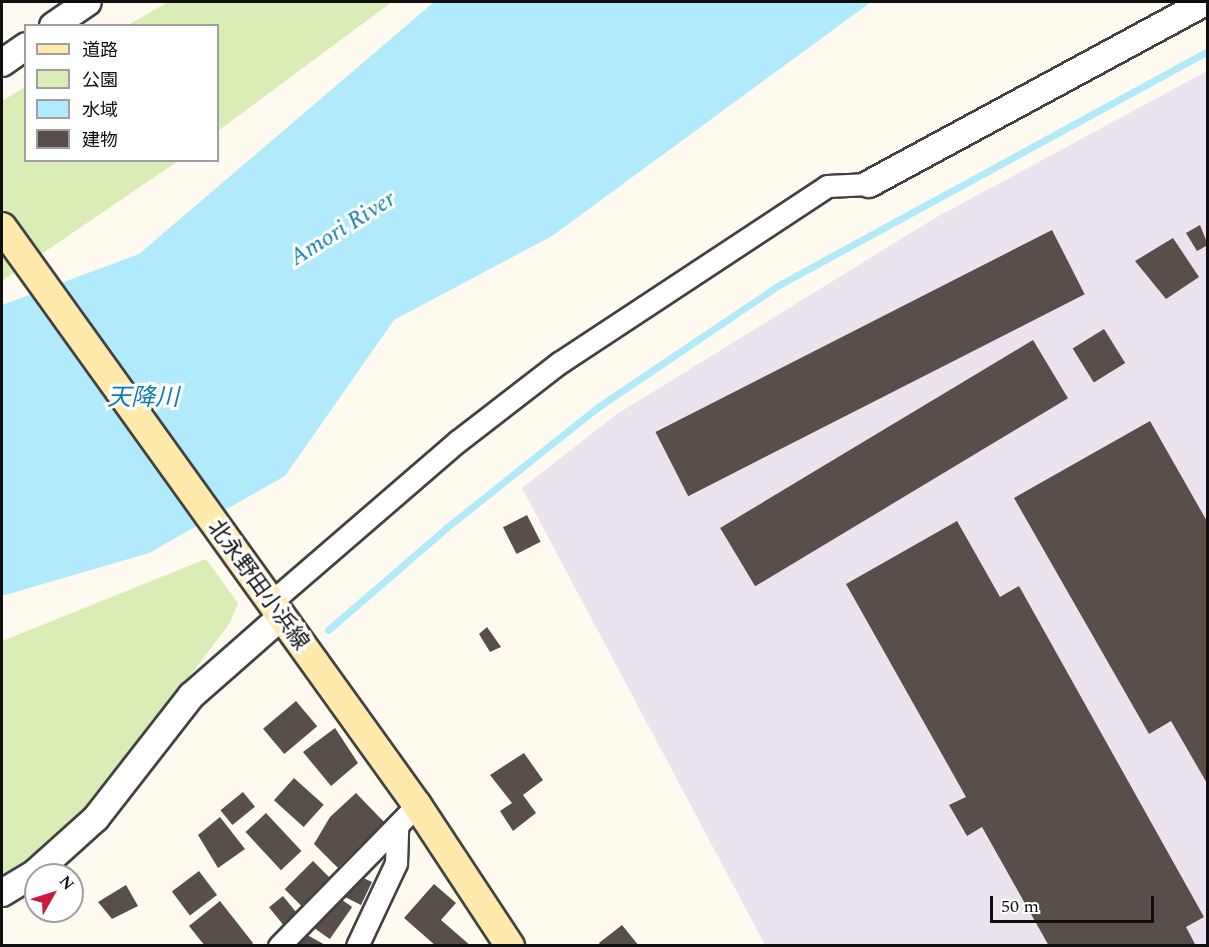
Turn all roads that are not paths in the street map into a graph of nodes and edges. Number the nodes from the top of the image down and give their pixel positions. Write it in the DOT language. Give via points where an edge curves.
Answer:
graph roads {
  1 [pos="88,2"];
  2 [pos="1205,2"];
  3 [pos="56,24"];
  4 [pos="24,47"];
  5 [pos="2,63"];
  6 [pos="869,184"];
  7 [pos="2,227"];
  8 [pos="276,610"];
  9 [pos="417,806"];
  10 [pos="397,826"];
  11 [pos="2,892"];
  12 [pos="279,945"];
  13 [pos="357,945"];
  14 [pos="510,945"];
  1 -- 3 [label="street"];
  2 -- 6 [label="street"];
  4 -- 5 [label="street"];
  6 -- 8 [label="street" via="827,186 559,363 458,441"];
  7 -- 8 [label="main road, 北永野田小浜線"];
  8 -- 9 [label="main road, 北永野田小浜線"];
  8 -- 11 [label="street" via="191,696 96,818 34,873"];
  9 -- 10 [label="street"];
  9 -- 14 [label="main road, 北永野田小浜線"];
  10 -- 12 [label="street"];
  10 -- 13 [label="street" via="396,863"];
}
